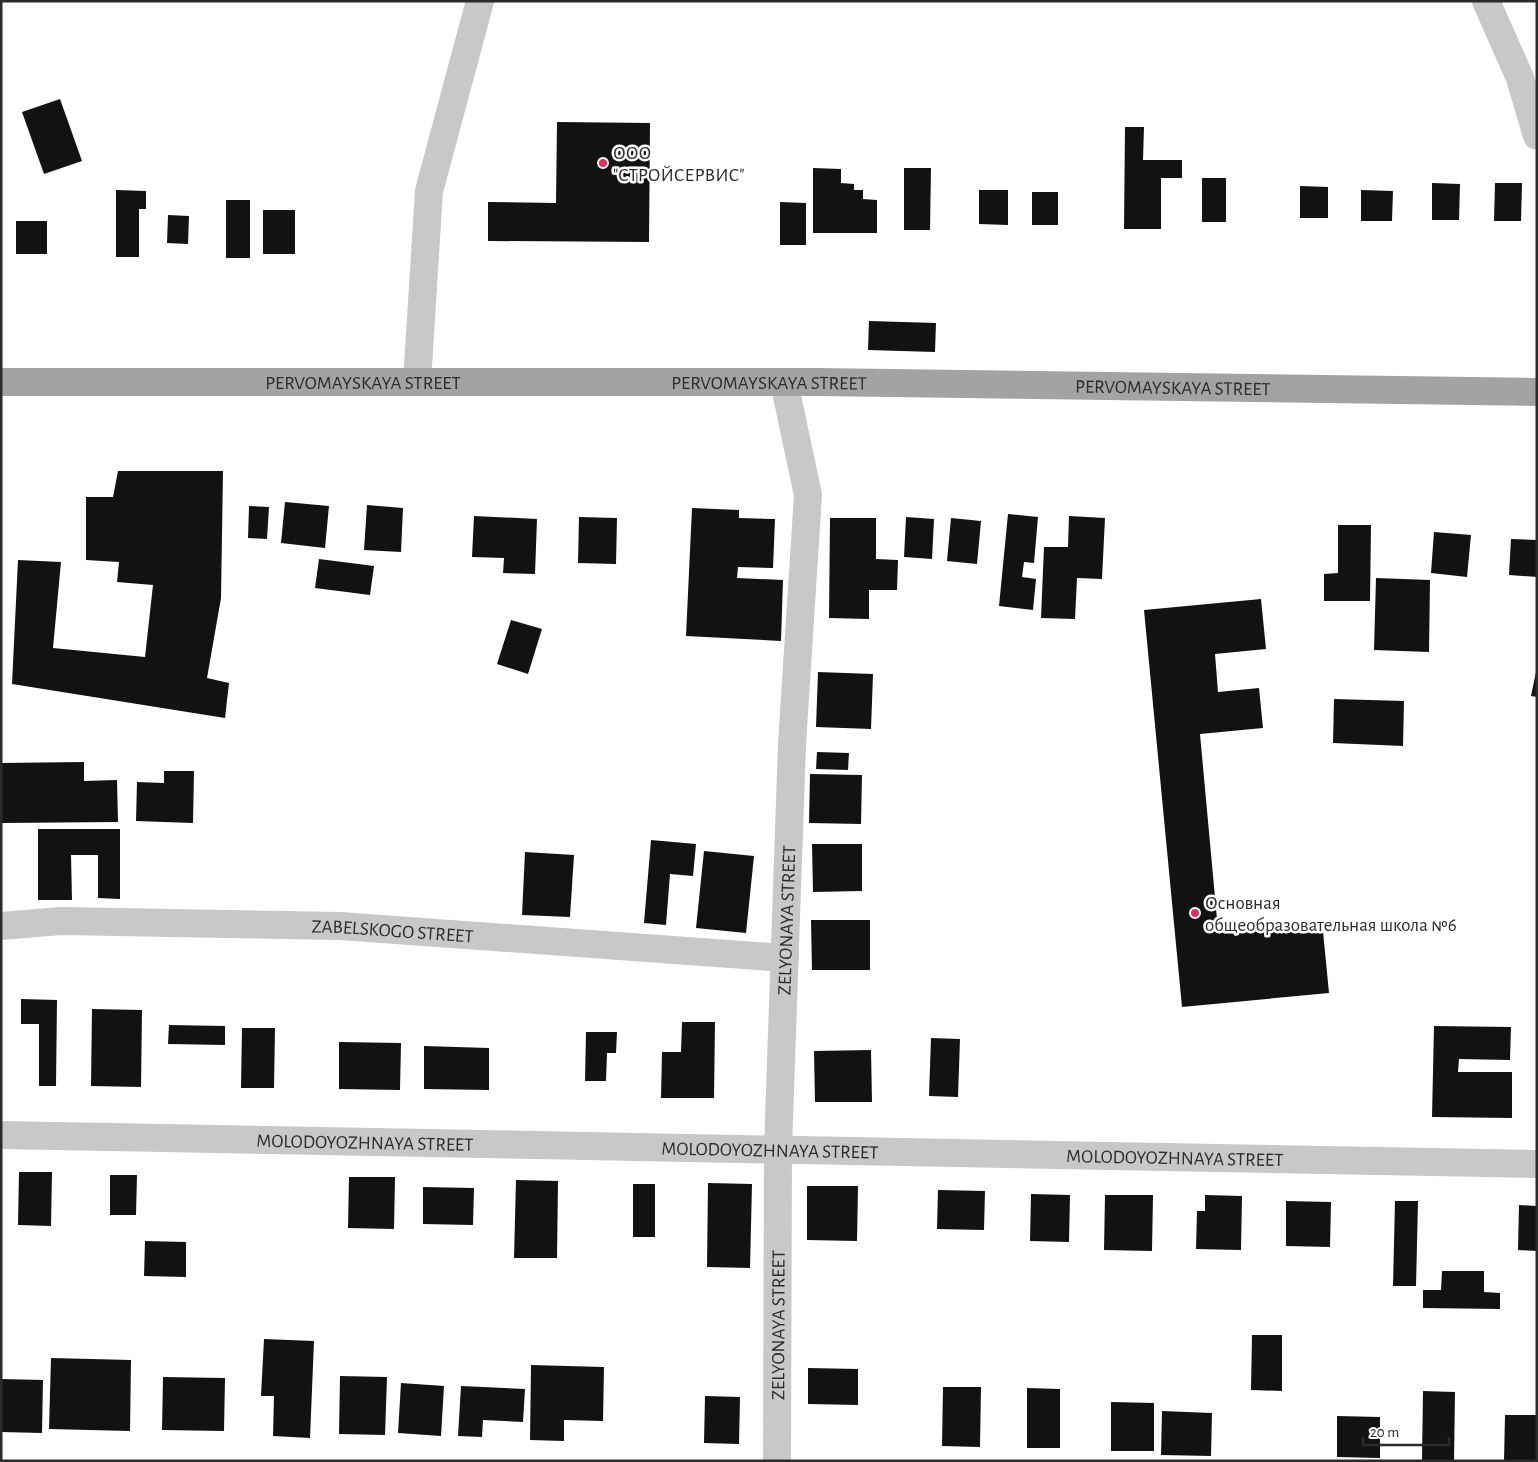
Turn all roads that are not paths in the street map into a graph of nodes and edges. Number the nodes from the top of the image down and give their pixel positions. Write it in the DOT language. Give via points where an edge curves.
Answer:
graph roads {
  1 [pos="480,1"];
  2 [pos="1486,1"];
  3 [pos="1537,136"];
  4 [pos="1,382"];
  5 [pos="417,382"];
  6 [pos="784,382"];
  7 [pos="1537,392"];
  8 [pos="1,926"];
  9 [pos="785,958"];
  10 [pos="1,1135"];
  11 [pos="778,1149"];
  12 [pos="1537,1164"];
  13 [pos="777,1461"];
  1 -- 5 [label="street" via="429,191"];
  2 -- 3 [label="street" via="1520,78"];
  4 -- 5 [label="main road, PERVOMAYSKAYA STREET"];
  5 -- 6 [label="main road, PERVOMAYSKAYA STREET"];
  6 -- 7 [label="main road, PERVOMAYSKAYA STREET"];
  6 -- 9 [label="street, ZELYONAYA STREET" via="808,495 792,744"];
  8 -- 9 [label="street, ZABELSKOGO STREET" via="61,921 340,926"];
  9 -- 11 [label="street, ZELYONAYA STREET"];
  10 -- 11 [label="street, MOLODOYOZHNAYA STREET"];
  11 -- 12 [label="street, MOLODOYOZHNAYA STREET"];
  11 -- 13 [label="street, ZELYONAYA STREET"];
}
